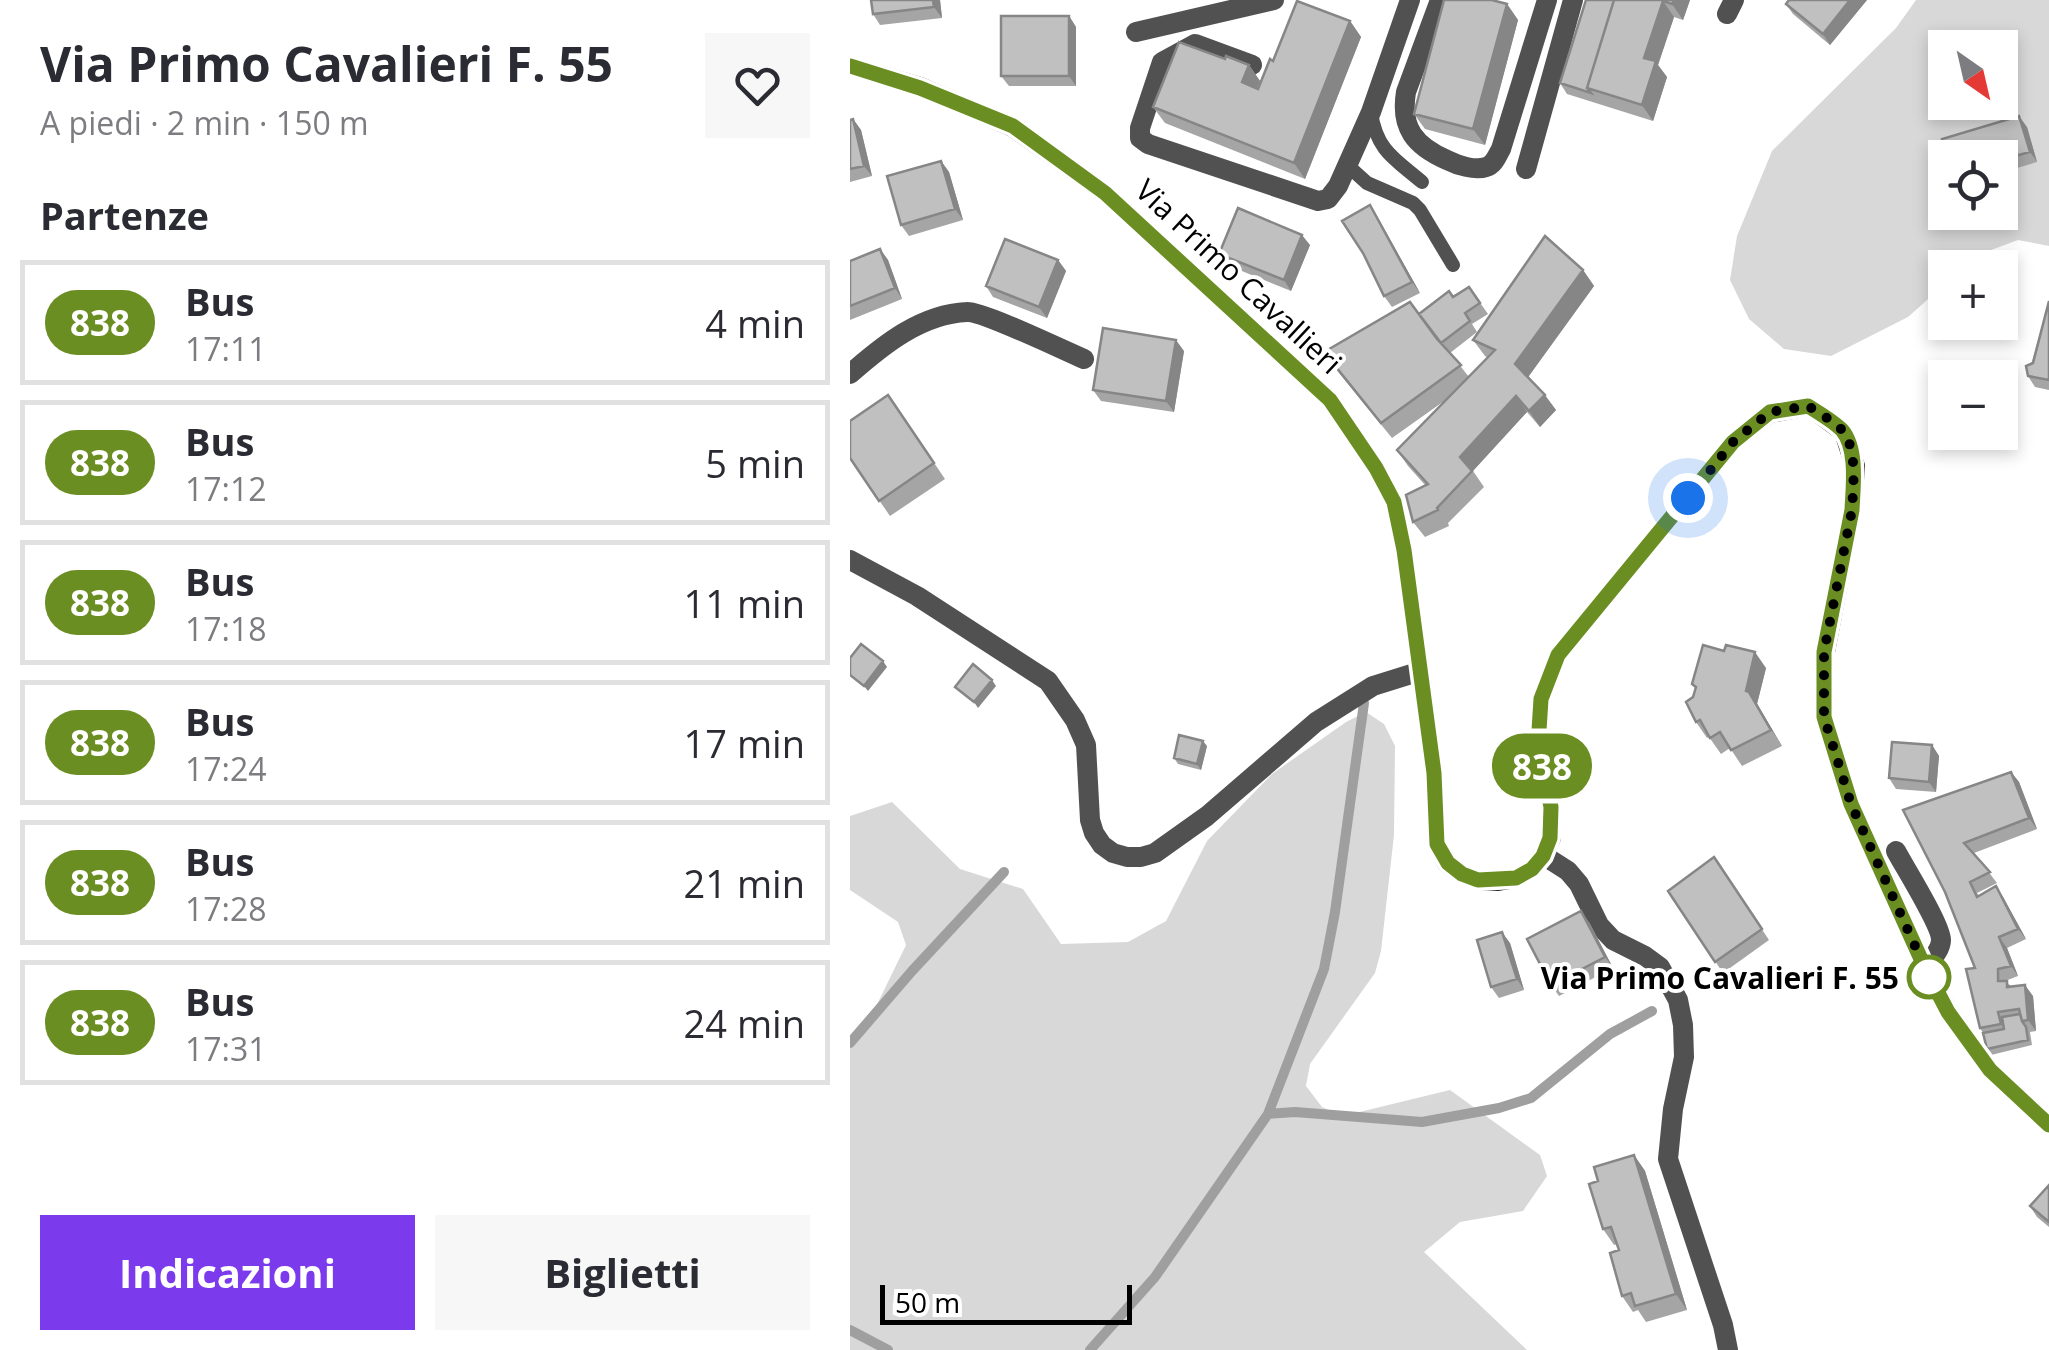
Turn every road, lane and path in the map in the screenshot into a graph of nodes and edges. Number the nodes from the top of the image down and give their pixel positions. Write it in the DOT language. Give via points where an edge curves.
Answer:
graph roads {
  1 [pos="1274,0"];
  2 [pos="1410,0"];
  3 [pos="1440,0"];
  4 [pos="1547,0"];
  5 [pos="1573,0"];
  6 [pos="1136,32"];
  7 [pos="1252,65"];
  8 [pos="850,66"];
  9 [pos="1371,112"];
  10 [pos="1347,164"];
  11 [pos="1526,168"];
  12 [pos="1422,182"];
  13 [pos="1452,265"];
  14 [pos="1084,359"];
  15 [pos="850,374"];
  16 [pos="850,560"];
  17 [pos="1420,672"];
  18 [pos="1896,851"];
  19 [pos="1543,856"];
  20 [pos="1925,968"];
  21 [pos="2049,1124"];
  22 [pos="1728,1350"];
  1 -- 6 [label="street"];
  2 -- 9 [label="street"];
  3 -- 4 [label="street" via="1406,92 1408,124 1431,154 1484,168 1501,149"];
  5 -- 11 [label="street"];
  7 -- 10 [label="street" via="1195,44 1162,62 1140,138 1318,201 1334,193"];
  8 -- 17 [label="main road, Via Primo Cavallieri" via="1013,126 1105,193 1330,400 1394,502"];
  9 -- 10 [label="street"];
  9 -- 12 [label="lane" via="1386,151"];
  10 -- 13 [label="lane" via="1367,183 1413,203"];
  14 -- 15 [label="street" via="970,311 906,330"];
  16 -- 17 [label="street" via="1048,681 1086,745 1094,833 1127,857 1155,853 1316,722 1373,686"];
  17 -- 19 [label="main road, Via Primo Cavallieri" via="1437,844 1448,863 1478,880 1498,881 1516,878"];
  18 -- 20 [label="street" via="1942,938"];
  19 -- 20 [label="main road" via="1551,807 1538,746 1541,699 1558,655 1733,442 1770,412 1808,406 1844,432 1855,466 1824,652 1824,717 1851,804"];
  19 -- 22 [label="street" via="1579,884 1613,940 1660,967 1678,1000 1684,1057 1668,1160"];
  20 -- 21 [label="main road" via="1990,1070"];
}
